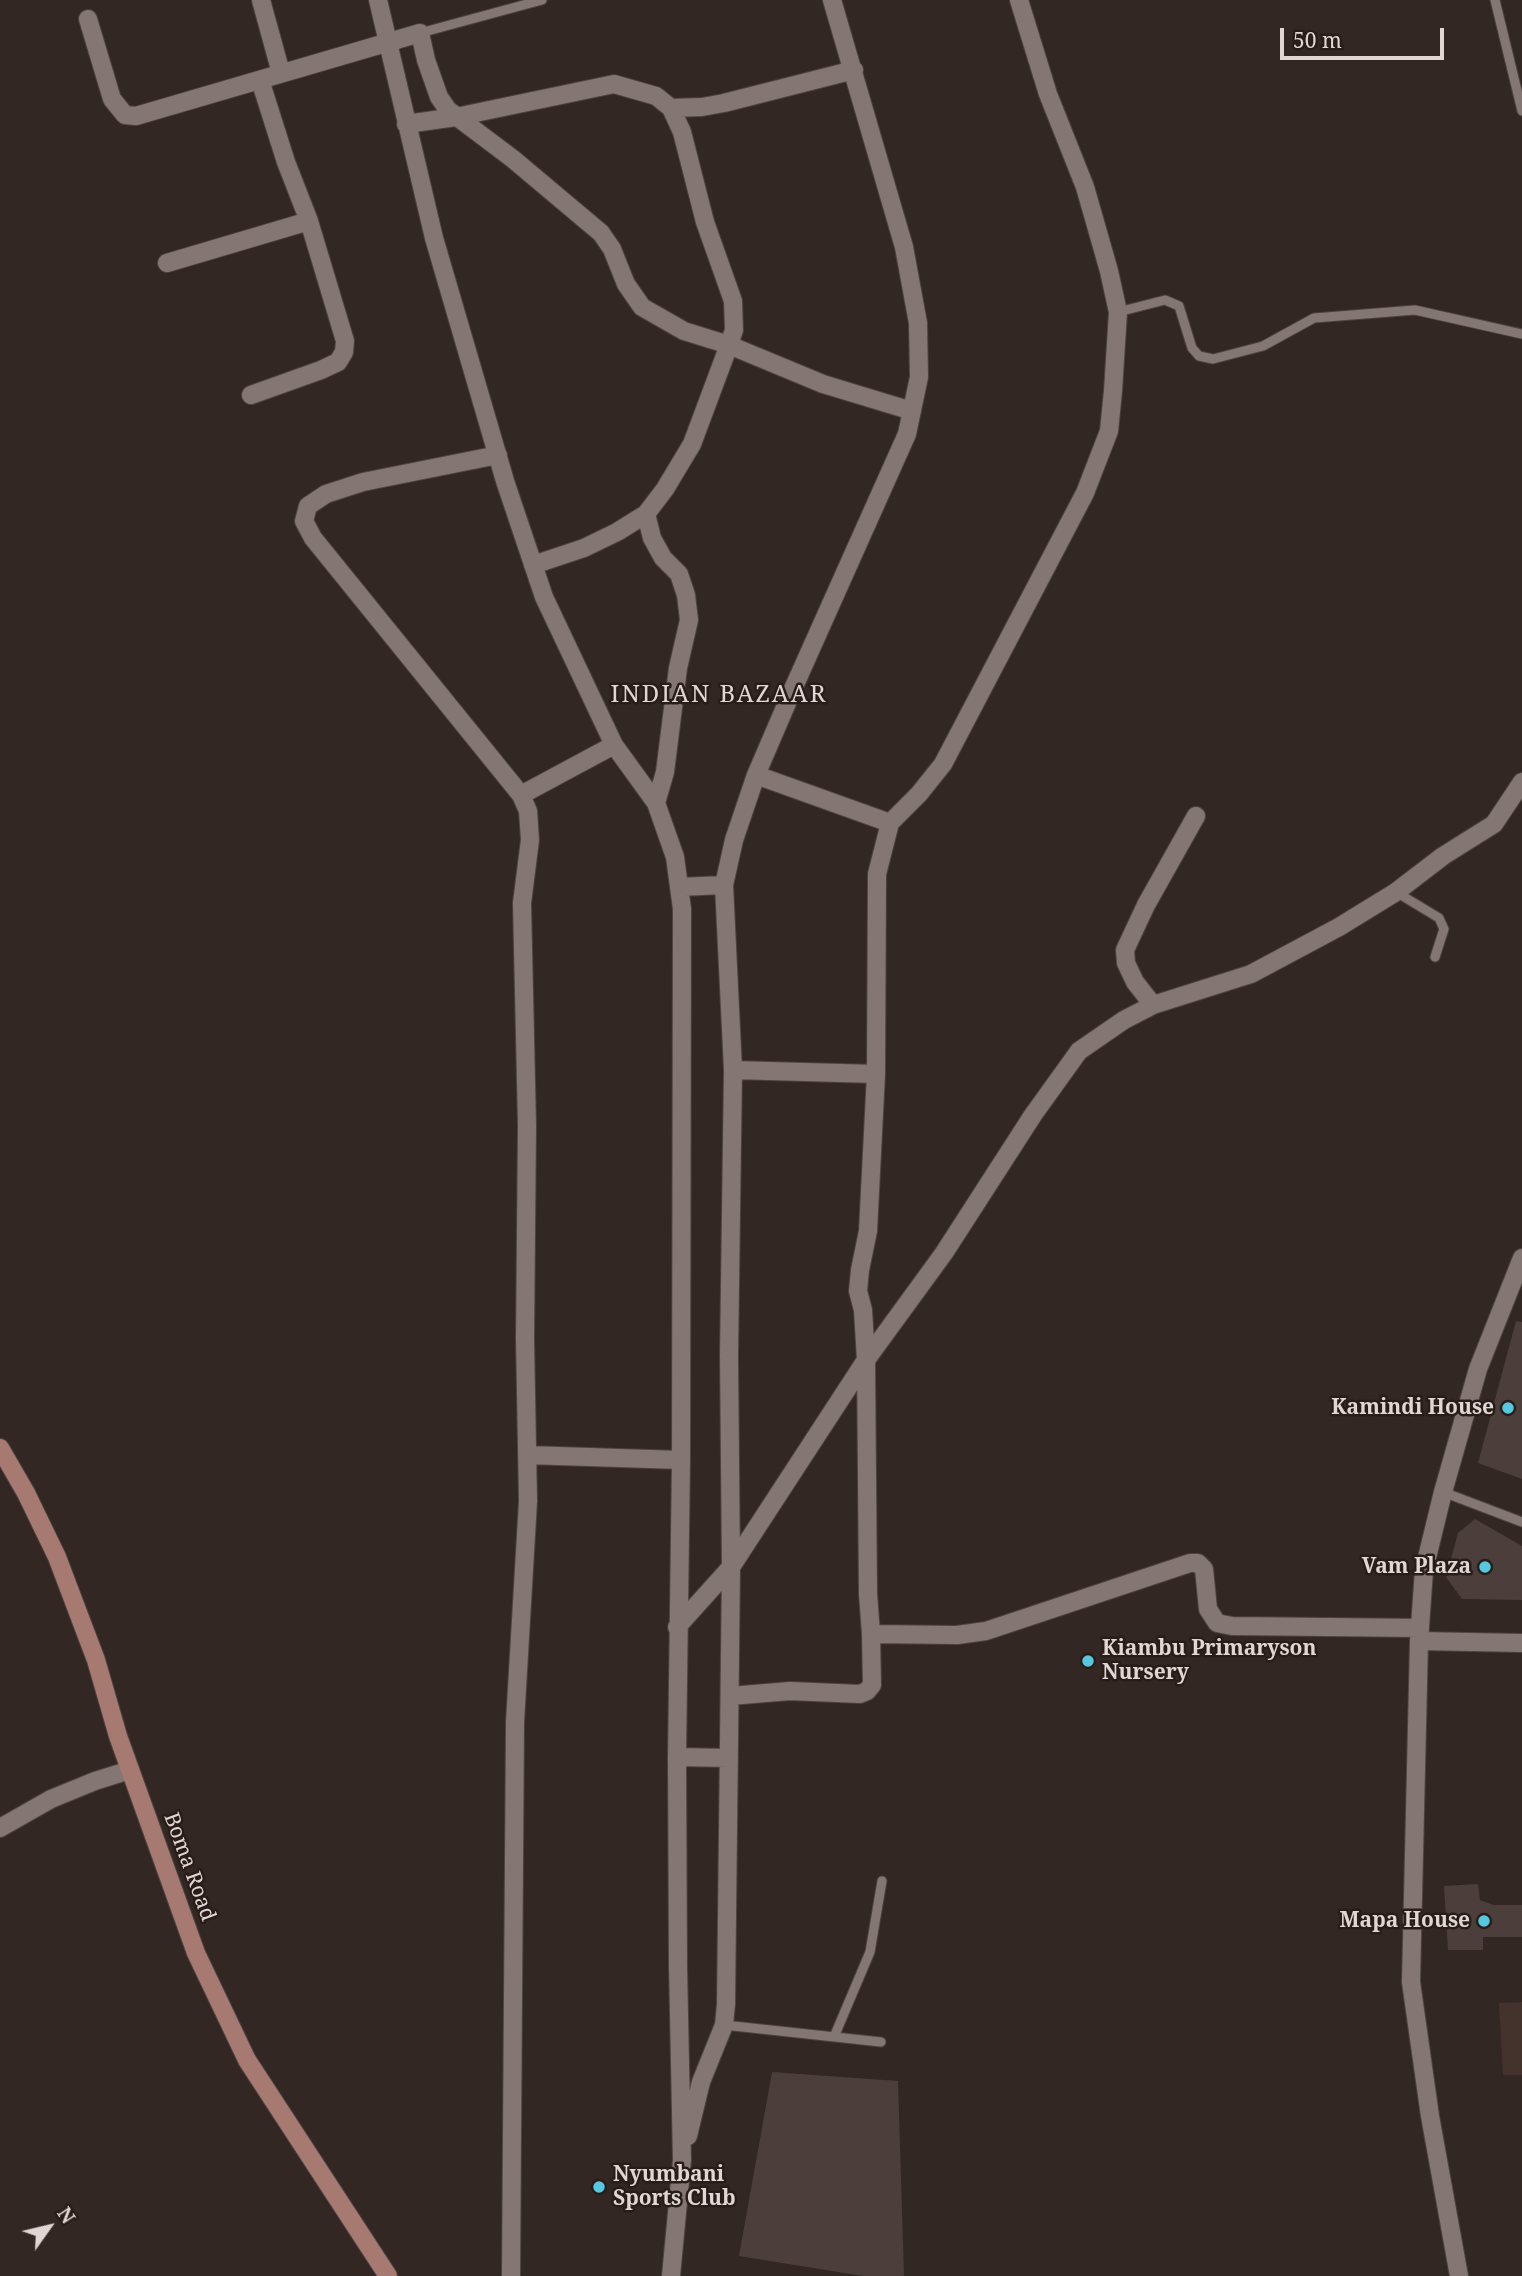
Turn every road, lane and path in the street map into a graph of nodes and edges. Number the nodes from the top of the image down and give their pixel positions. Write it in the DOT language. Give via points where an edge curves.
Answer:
graph roads {
  1 [pos="261,0"];
  2 [pos="378,0"];
  3 [pos="542,0"];
  4 [pos="832,0"];
  5 [pos="1019,0"];
  6 [pos="1494,0"];
  7 [pos="88,19"];
  8 [pos="420,33"];
  9 [pos="386,42"];
  10 [pos="854,71"];
  11 [pos="281,74"];
  12 [pos="260,80"];
  13 [pos="671,108"];
  14 [pos="1522,111"];
  15 [pos="456,117"];
  16 [pos="407,124"];
  17 [pos="309,221"];
  18 [pos="167,264"];
  19 [pos="1118,312"];
  20 [pos="1522,334"];
  21 [pos="729,345"];
  22 [pos="251,395"];
  23 [pos="912,411"];
  24 [pos="498,455"];
  25 [pos="646,514"];
  26 [pos="533,565"];
  27 [pos="614,745"];
  28 [pos="756,775"];
  29 [pos="1522,782"];
  30 [pos="521,795"];
  31 [pos="656,803"];
  32 [pos="1196,816"];
  33 [pos="890,823"];
  34 [pos="724,885"];
  35 [pos="679,887"];
  36 [pos="1396,892"];
  37 [pos="1435,957"];
  38 [pos="1153,1005"];
  39 [pos="733,1070"];
  40 [pos="876,1074"];
  41 [pos="1522,1258"];
  42 [pos="1516,1292"];
  43 [pos="866,1360"];
  44 [pos="0,1448"];
  45 [pos="527,1455"];
  46 [pos="681,1460"];
  47 [pos="1443,1492"];
  48 [pos="1522,1522"];
  49 [pos="731,1567"];
  50 [pos="677,1627"];
  51 [pos="871,1634"];
  52 [pos="1420,1634"];
  53 [pos="1522,1643"];
  54 [pos="730,1696"];
  55 [pos="677,1757"];
  56 [pos="729,1758"];
  57 [pos="130,1770"];
  58 [pos="0,1828"];
  59 [pos="882,1881"];
  60 [pos="724,2025"];
  61 [pos="834,2037"];
  62 [pos="881,2042"];
  63 [pos="682,2160"];
  64 [pos="388,2276"];
  65 [pos="511,2276"];
  66 [pos="671,2276"];
  67 [pos="1459,2276"];
  1 -- 11 [label="street"];
  2 -- 9 [label="street"];
  3 -- 8 [label="lane"];
  4 -- 10 [label="street"];
  5 -- 19 [label="street" via="1048,94 1085,187"];
  6 -- 14 [label="lane"];
  7 -- 12 [label="street" via="112,99 125,115 136,116"];
  8 -- 9 [label="street"];
  8 -- 15 [label="street" via="439,97"];
  9 -- 11 [label="street"];
  9 -- 16 [label="street"];
  10 -- 13 [label="street" via="724,103"];
  10 -- 23 [label="street" via="904,247 918,323 919,377"];
  11 -- 12 [label="street"];
  12 -- 17 [label="street"];
  13 -- 15 [label="street" via="656,96 614,84"];
  13 -- 21 [label="street" via="733,301 734,330"];
  15 -- 16 [label="street"];
  15 -- 21 [label="street" via="601,233 642,307 684,331"];
  16 -- 24 [label="street" via="434,238"];
  17 -- 18 [label="street"];
  17 -- 22 [label="street" via="341,320 344,352 338,362 321,370"];
  19 -- 20 [label="lane" via="1165,300 1179,306 1192,348 1199,356 1213,359 1263,346 1314,318 1415,310"];
  19 -- 33 [label="street" via="1109,432 1085,493 943,764"];
  21 -- 23 [label="street" via="823,384"];
  21 -- 25 [label="street" via="692,444"];
  23 -- 28 [label="street" via="907,434"];
  24 -- 26 [label="street"];
  24 -- 30 [label="street" via="363,482 326,494 308,506 304,521"];
  25 -- 26 [label="street" via="584,548"];
  25 -- 31 [label="street" via="652,538 678,574 689,621"];
  26 -- 27 [label="street"];
  27 -- 30 [label="street"];
  27 -- 31 [label="street"];
  28 -- 33 [label="street"];
  28 -- 34 [label="street"];
  29 -- 36 [label="street" via="1494,824"];
  30 -- 45 [label="street" via="528,811 530,840 522,903"];
  31 -- 35 [label="street" via="676,857"];
  32 -- 38 [label="street" via="1125,950 1135,982"];
  33 -- 40 [label="street" via="877,874"];
  34 -- 35 [label="street"];
  34 -- 39 [label="street"];
  35 -- 46 [label="street"];
  36 -- 37 [label="lane" via="1440,918 1444,929"];
  36 -- 38 [label="street" via="1251,974"];
  38 -- 43 [label="street" via="1079,1051"];
  39 -- 40 [label="street"];
  39 -- 49 [label="street"];
  40 -- 43 [label="street" via="868,1231 858,1291"];
  41 -- 42 [label="street"];
  42 -- 47 [label="street" via="1478,1369"];
  43 -- 49 [label="street"];
  43 -- 51 [label="street"];
  44 -- 57 [label="main road, Boma Road" via="57,1557"];
  45 -- 46 [label="street"];
  45 -- 65 [label="street" via="515,1722"];
  46 -- 50 [label="street"];
  47 -- 48 [label="lane"];
  47 -- 52 [label="street" via="1424,1570"];
  49 -- 50 [label="street"];
  49 -- 54 [label="street"];
  50 -- 55 [label="street"];
  51 -- 52 [label="street" via="986,1631 1198,1563 1204,1569 1208,1609 1217,1623"];
  51 -- 54 [label="street" via="872,1685 867,1691"];
  52 -- 53 [label="street"];
  52 -- 67 [label="street" via="1411,1982"];
  54 -- 56 [label="street"];
  55 -- 56 [label="street"];
  55 -- 63 [label="street"];
  56 -- 60 [label="street"];
  57 -- 58 [label="street" via="51,1799"];
  57 -- 64 [label="main road, Boma Road" via="196,1953 247,2060"];
  59 -- 61 [label="lane" via="870,1952"];
  60 -- 61 [label="lane"];
  60 -- 63 [label="street" via="701,2082"];
  61 -- 62 [label="lane"];
  63 -- 66 [label="street"];
}
